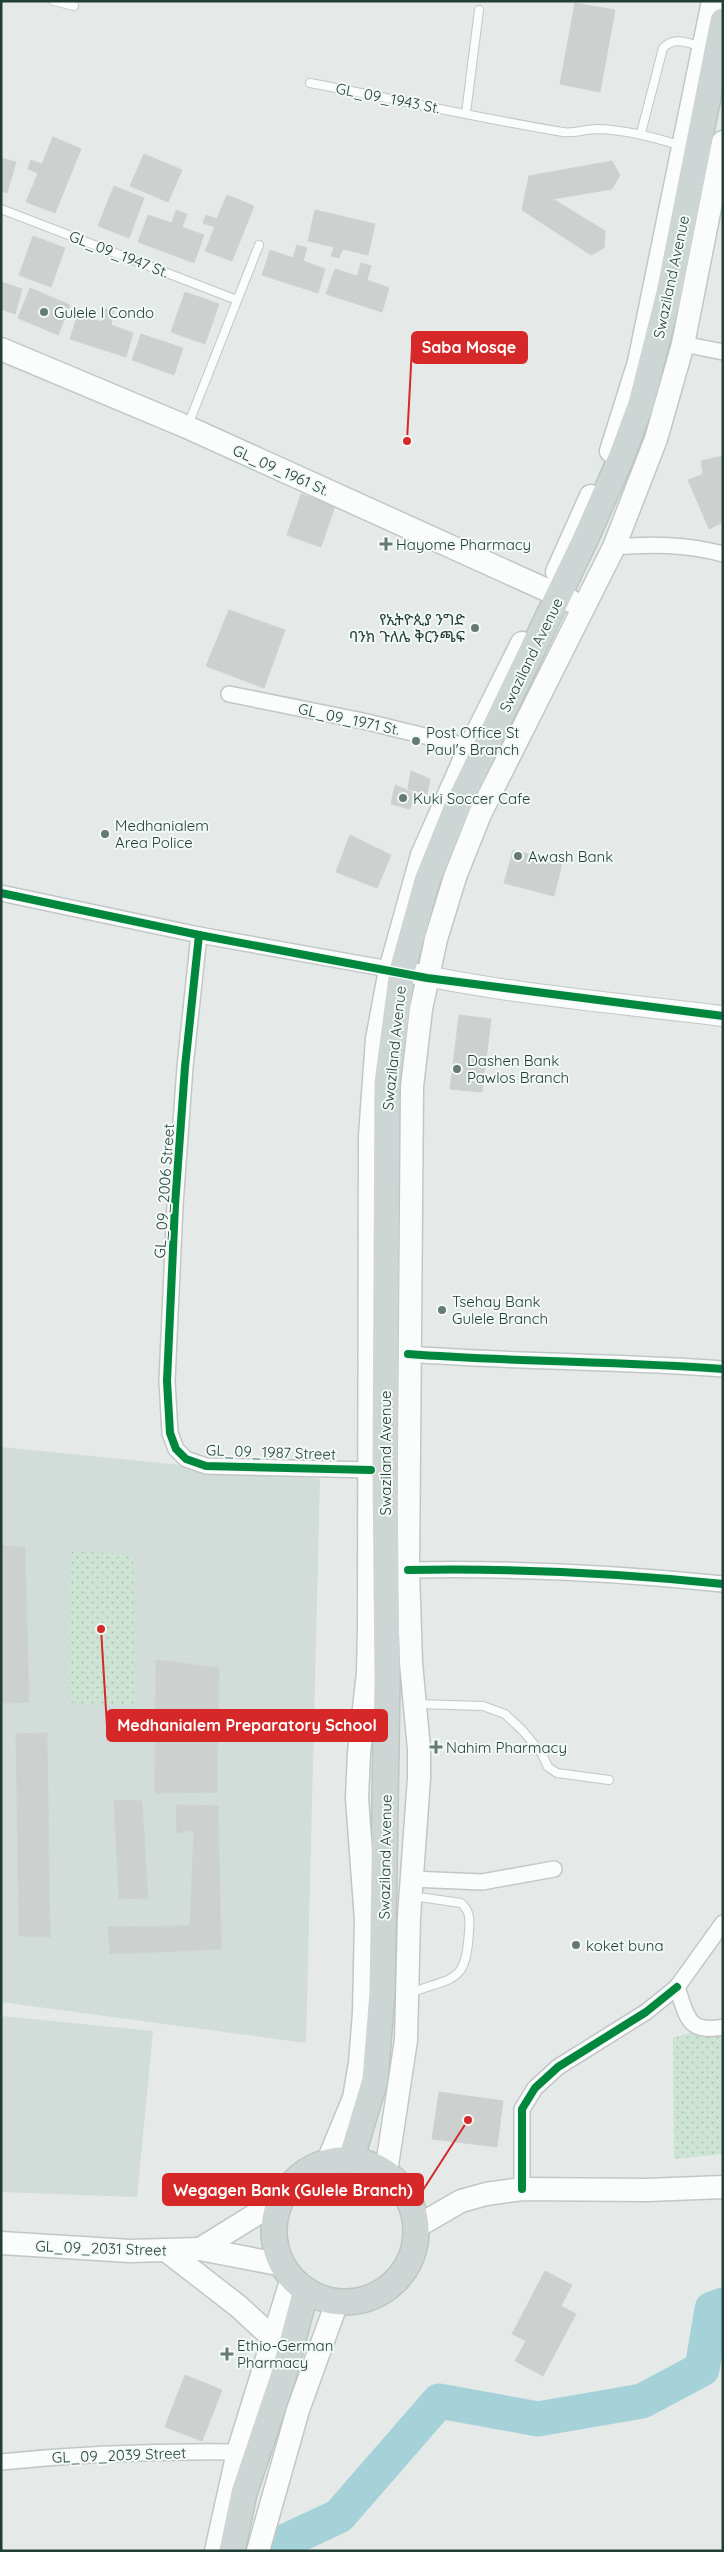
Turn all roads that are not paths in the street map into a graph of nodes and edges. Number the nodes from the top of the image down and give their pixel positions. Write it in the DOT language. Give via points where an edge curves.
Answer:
graph roads {
  1 [pos="54,1"];
  2 [pos="713,1"];
  3 [pos="74,6"];
  4 [pos="479,10"];
  5 [pos="723,21"];
  6 [pos="704,47"];
  7 [pos="723,79"];
  8 [pos="310,83"];
  9 [pos="466,113"];
  10 [pos="641,133"];
  11 [pos="684,146"];
  12 [pos="722,147"];
  13 [pos="1,209"];
  14 [pos="259,246"];
  15 [pos="237,300"];
  16 [pos="683,344"];
  17 [pos="1,349"];
  18 [pos="723,352"];
  19 [pos="187,427"];
  20 [pos="614,547"];
  21 [pos="723,554"];
  22 [pos="565,599"];
  23 [pos="229,694"];
  24 [pos="470,747"];
  25 [pos="1,893"];
  26 [pos="199,935"];
  27 [pos="409,973"];
  28 [pos="723,1016"];
  29 [pos="408,1354"];
  30 [pos="723,1369"];
  31 [pos="176,1449"];
  32 [pos="371,1470"];
  33 [pos="408,1570"];
  34 [pos="723,1584"];
  35 [pos="415,1704"];
  36 [pos="609,1780"];
  37 [pos="554,1868"];
  38 [pos="411,1887"];
  39 [pos="723,1923"];
  40 [pos="676,1987"];
  41 [pos="408,1994"];
  42 [pos="723,2027"];
  43 [pos="358,2164"];
  44 [pos="723,2186"];
  45 [pos="522,2190"];
  46 [pos="281,2199"];
  47 [pos="416,2227"];
  48 [pos="1,2244"];
  49 [pos="200,2249"];
  50 [pos="168,2251"];
  51 [pos="307,2286"];
  52 [pos="274,2339"];
  53 [pos="238,2452"];
  54 [pos="1,2462"];
  55 [pos="216,2551"];
  56 [pos="232,2551"];
  57 [pos="243,2551"];
  58 [pos="258,2551"];
  1 -- 3 [label="lane"];
  2 -- 6 [label="main road"];
  4 -- 9 [label="lane"];
  5 -- 22 [label="main road, Swaziland Avenue" via="669,293 641,404"];
  6 -- 10 [label="lane" via="677,40 663,48"];
  6 -- 11 [label="main road"];
  7 -- 22 [label="main road, Swaziland Avenue" via="658,386 597,547"];
  8 -- 9 [label="lane, GL_09_1943 St."];
  9 -- 10 [label="lane, GL_09_1943 St." via="567,133 591,129"];
  10 -- 11 [label="lane, GL_09_1943 St."];
  11 -- 22 [label="main road" via="631,390"];
  12 -- 16 [label="main road"];
  13 -- 15 [label="lane, GL_09_1947 St."];
  14 -- 15 [label="lane"];
  15 -- 19 [label="lane"];
  16 -- 18 [label="street"];
  16 -- 20 [label="main road" via="656,439"];
  17 -- 19 [label="main road, GL_09_1961 St."];
  19 -- 22 [label="main road, GL_09_1961 St."];
  20 -- 21 [label="street" via="647,544 699,547"];
  20 -- 22 [label="main road"];
  22 -- 24 [label="main road"];
  22 -- 27 [label="main road, Swaziland Avenue" via="456,809 427,881"];
  23 -- 24 [label="street, GL_09_1971 St."];
  24 -- 27 [label="main road" via="422,856"];
  25 -- 26 [label="street"];
  26 -- 27 [label="street"];
  26 -- 31 [label="street, GL_09_2006 Street" via="185,1067 167,1380 170,1433"];
  27 -- 28 [label="street"];
  27 -- 29 [label="main road" via="417,1036 412,1087"];
  27 -- 32 [label="main road" via="377,1039 371,1097"];
  27 -- 43 [label="main road, Swaziland Avenue" via="387,1083 387,1680 382,1993 375,2080"];
  29 -- 30 [label="street" via="484,1360 636,1362"];
  29 -- 33 [label="main road"];
  31 -- 32 [label="street, GL_09_1987 Street" via="186,1459 206,1466"];
  32 -- 43 [label="main road" via="368,1673 357,1798 366,1920 364,2013 354,2098"];
  33 -- 34 [label="street" via="632,1574"];
  33 -- 35 [label="main road"];
  35 -- 36 [label="lane" via="482,1706 505,1714 557,1773"];
  35 -- 38 [label="main road" via="419,1778"];
  37 -- 38 [label="street" via="482,1882"];
  38 -- 41 [label="main road"];
  38 -- 41 [label="lane" via="461,1903 470,1916 464,1968 454,1977"];
  39 -- 40 [label="street"];
  40 -- 42 [label="street" via="690,2022 697,2028"];
  40 -- 45 [label="street" via="646,2012 558,2067 535,2088 522,2109"];
  41 -- 43 [label="main road" via="406,2040"];
  43 -- 46 [label="main road" via="316,2165 296,2179"];
  43 -- 47 [label="main road" via="401,2187 412,2206"];
  44 -- 45 [label="main road"];
  45 -- 47 [label="main road" via="461,2201"];
  46 -- 49 [label="main road, GL_09_2031 Street"];
  46 -- 51 [label="main road" via="274,2221 275,2244"];
  47 -- 51 [label="main road" via="409,2260 394,2283 377,2295 358,2301"];
  48 -- 50 [label="main road, GL_09_2031 Street"];
  49 -- 50 [label="main road, GL_09_2031 Street"];
  49 -- 51 [label="main road, GL_09_2031 Street"];
  50 -- 52 [label="main road"];
  51 -- 52 [label="main road"];
  51 -- 56 [label="main road" via="284,2374 244,2492"];
  51 -- 57 [label="main road" via="302,2349 262,2467"];
  51 -- 58 [label="main road" via="298,2410"];
  52 -- 53 [label="main road"];
  53 -- 54 [label="street, GL_09_2039 Street" via="148,2453"];
  53 -- 55 [label="main road"];
}
